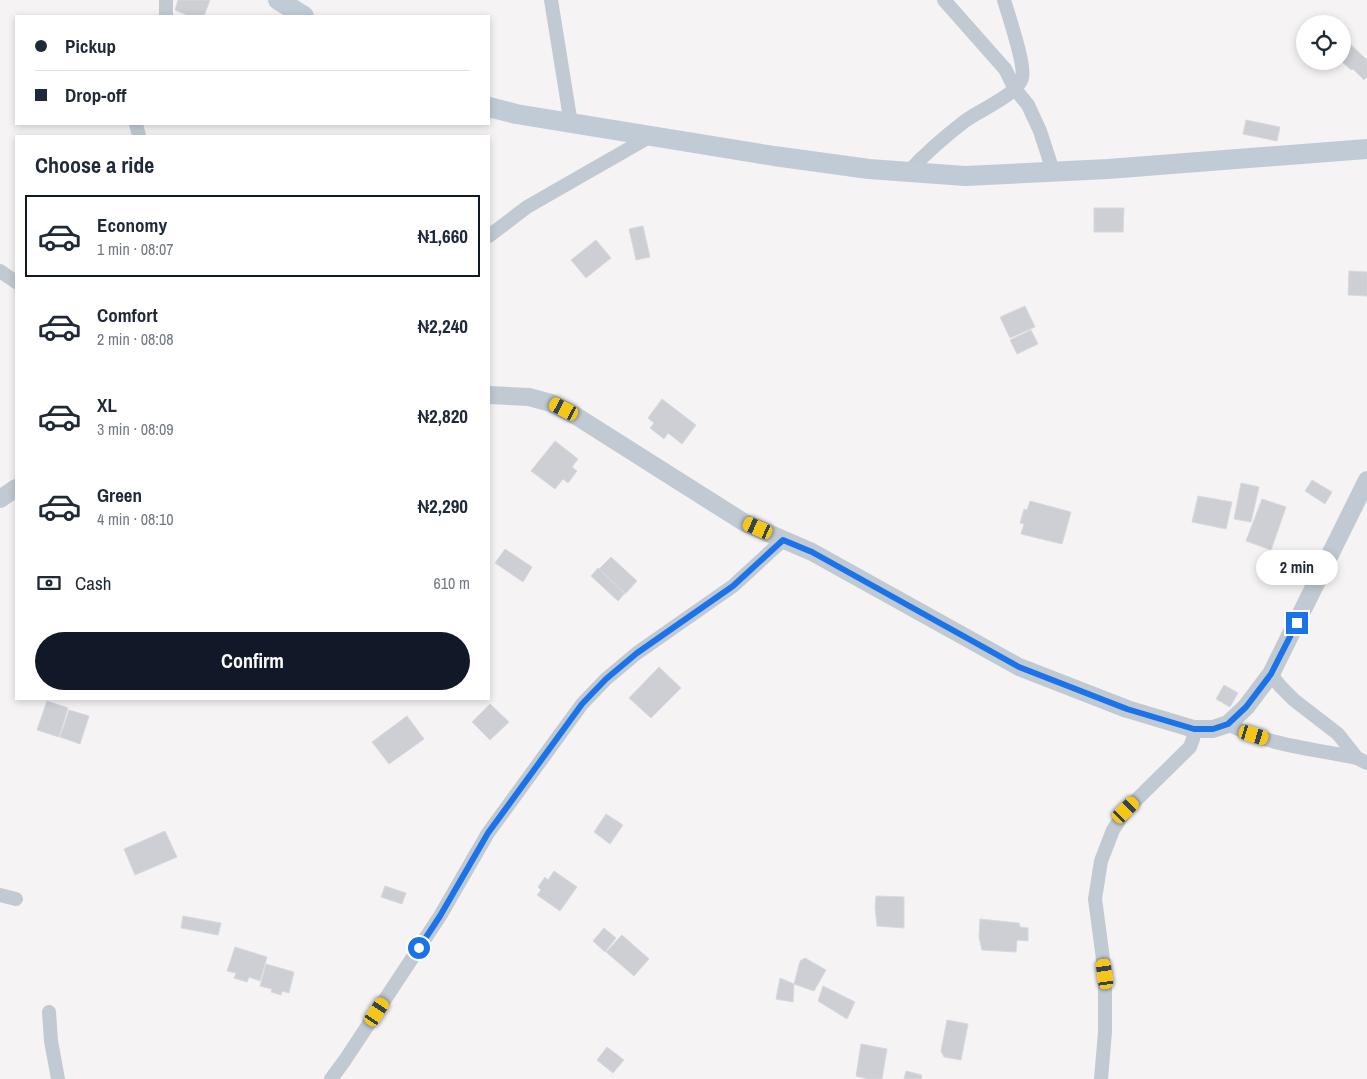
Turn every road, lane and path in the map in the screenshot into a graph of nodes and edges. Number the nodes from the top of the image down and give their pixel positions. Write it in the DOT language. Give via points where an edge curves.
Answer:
graph roads {
  1 [pos="166,0"];
  2 [pos="278,0"];
  3 [pos="551,0"];
  4 [pos="944,0"];
  5 [pos="1004,0"];
  6 [pos="166,15"];
  7 [pos="302,15"];
  8 [pos="1015,89"];
  9 [pos="490,107"];
  10 [pos="571,124"];
  11 [pos="651,136"];
  12 [pos="1367,149"];
  13 [pos="1052,171"];
  14 [pos="908,172"];
  15 [pos="490,235"];
  16 [pos="0,271"];
  17 [pos="15,281"];
  18 [pos="490,395"];
  19 [pos="1367,480"];
  20 [pos="15,489"];
  21 [pos="0,498"];
  22 [pos="783,540"];
  23 [pos="1271,674"];
  24 [pos="1228,724"];
  25 [pos="1194,729"];
  26 [pos="1362,761"];
  27 [pos="0,894"];
  28 [pos="16,899"];
  29 [pos="49,1012"];
  30 [pos="58,1079"];
  31 [pos="330,1079"];
  32 [pos="1101,1079"];
  1 -- 6 [label="street"];
  2 -- 7 [label="main road"];
  3 -- 10 [label="street"];
  4 -- 8 [label="street" via="1005,70"];
  5 -- 8 [label="street" via="1022,63 1023,77"];
  8 -- 13 [label="street" via="1028,105 1040,130"];
  8 -- 14 [label="street" via="928,150"];
  9 -- 10 [label="main road"];
  10 -- 11 [label="main road"];
  11 -- 14 [label="main road" via="840,165"];
  11 -- 15 [label="street" via="527,207"];
  12 -- 13 [label="main road"];
  13 -- 14 [label="main road" via="965,176"];
  16 -- 17 [label="street"];
  18 -- 22 [label="street" via="529,397 551,403 745,523"];
  19 -- 23 [label="street"];
  20 -- 21 [label="street"];
  22 -- 25 [label="street" via="812,552 1019,667 1127,709"];
  22 -- 31 [label="street" via="733,586 637,653 582,704 488,833 440,916"];
  23 -- 24 [label="street" via="1246,707"];
  23 -- 26 [label="street" via="1294,700 1338,734"];
  24 -- 25 [label="street" via="1213,729"];
  24 -- 26 [label="street" via="1265,739"];
  25 -- 32 [label="street" via="1190,747 1126,810 1113,830 1101,861 1094,898 1105,974"];
  27 -- 28 [label="street"];
  29 -- 30 [label="street"];
}
